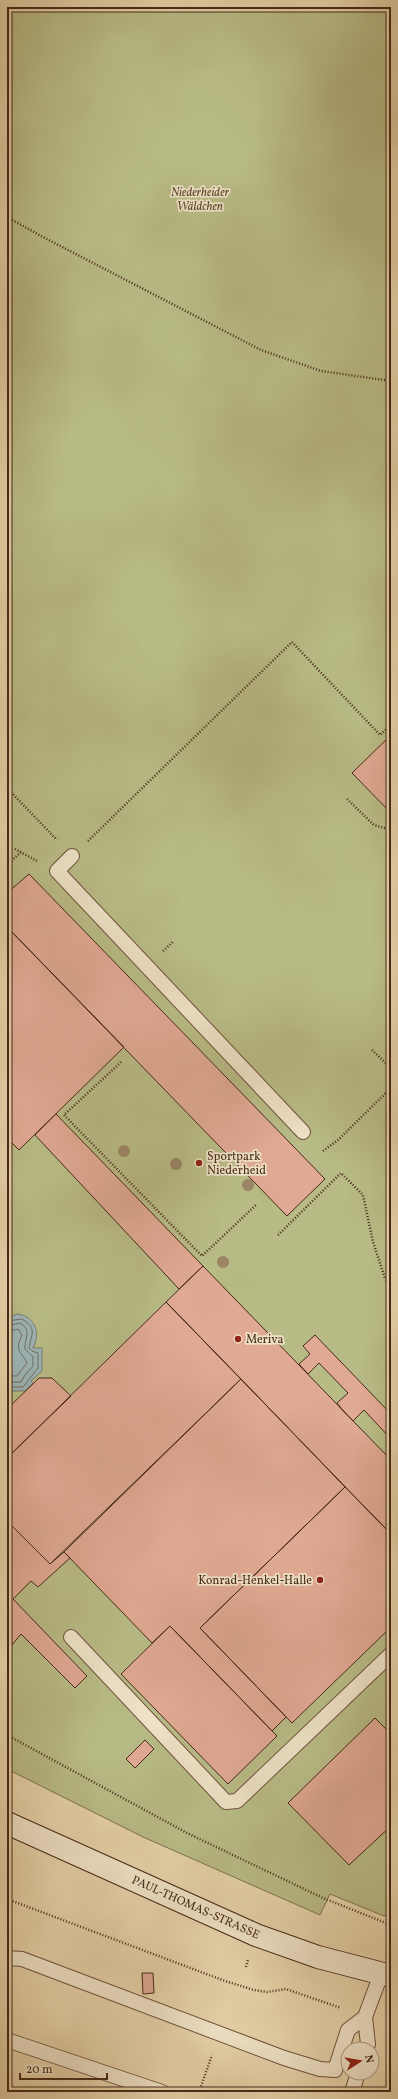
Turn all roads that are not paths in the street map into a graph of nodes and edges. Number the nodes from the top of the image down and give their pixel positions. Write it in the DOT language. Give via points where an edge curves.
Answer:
graph roads {
  1 [pos="72,856"];
  2 [pos="303,1132"];
  3 [pos="71,1637"];
  4 [pos="391,1654"];
  5 [pos="7,1823"];
  6 [pos="7,1958"];
  7 [pos="386,1975"];
  8 [pos="365,2017"];
  9 [pos="7,2040"];
  10 [pos="368,2041"];
  11 [pos="355,2081"];
  12 [pos="162,2092"];
  13 [pos="352,2092"];
  1 -- 2 [label="lane" via="57,871"];
  3 -- 4 [label="lane" via="226,1802 238,1800"];
  5 -- 7 [label="main road, PAUL-THOMAS-STRASSE" via="256,1935 318,1957"];
  6 -- 8 [label="lane" via="22,1959 219,2034 320,2069 335,2070 348,2030"];
  7 -- 8 [label="lane"];
  8 -- 10 [label="lane"];
  9 -- 12 [label="lane"];
  11 -- 13 [label="lane"];
}
